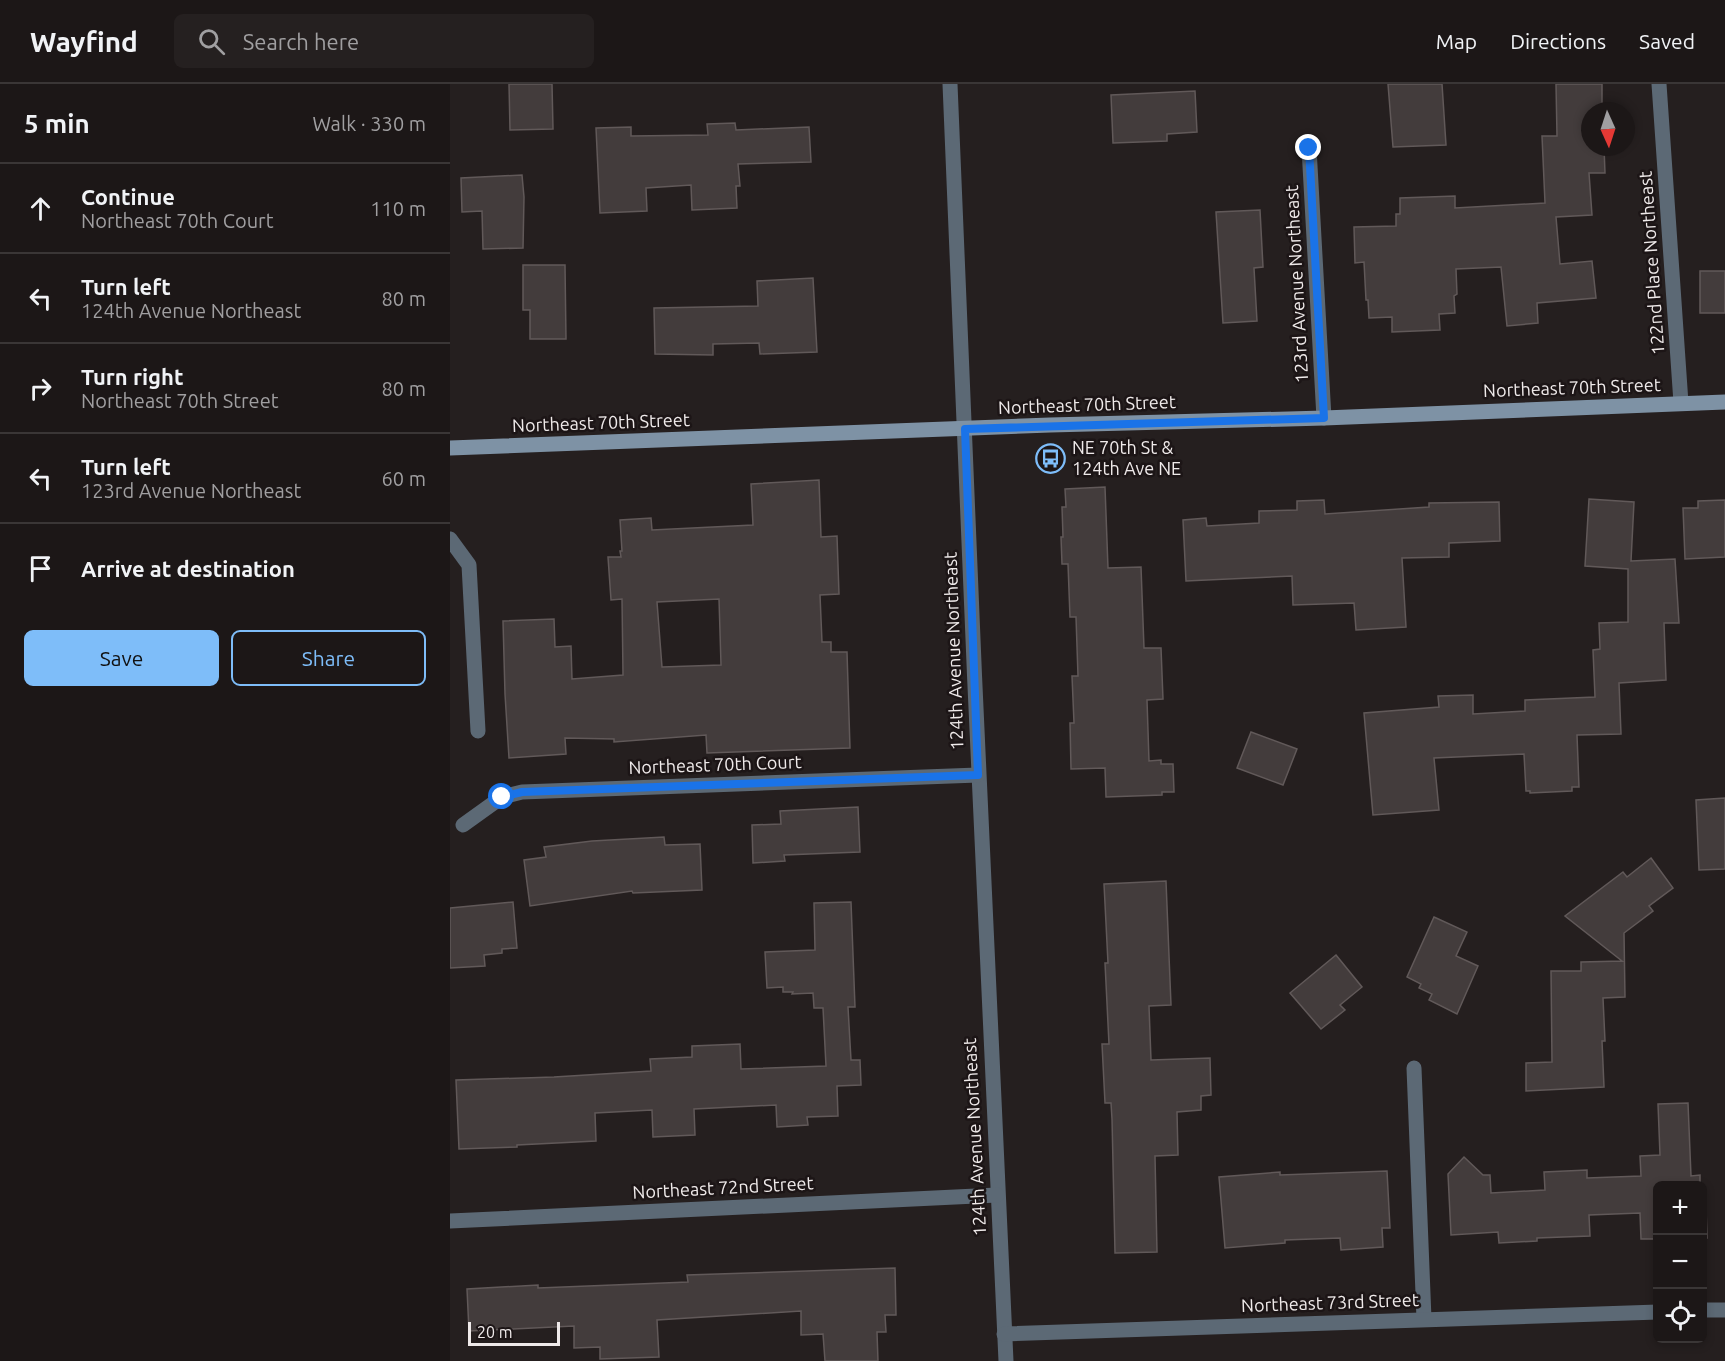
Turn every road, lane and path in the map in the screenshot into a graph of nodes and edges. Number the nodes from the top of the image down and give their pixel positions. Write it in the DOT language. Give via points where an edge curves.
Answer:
graph roads {
  1 [pos="950,84"];
  2 [pos="1659,84"];
  3 [pos="1309,148"];
  4 [pos="1725,402"];
  5 [pos="1681,403"];
  6 [pos="1324,418"];
  7 [pos="965,429"];
  8 [pos="450,448"];
  9 [pos="450,539"];
  10 [pos="478,731"];
  11 [pos="978,775"];
  12 [pos="463,825"];
  13 [pos="1414,1068"];
  14 [pos="997,1196"];
  15 [pos="450,1221"];
  16 [pos="1707,1310"];
  17 [pos="1725,1310"];
  18 [pos="1653,1312"];
  19 [pos="1424,1319"];
  20 [pos="1005,1334"];
  21 [pos="1006,1361"];
  1 -- 7 [label="street, 124th Avenue Northeast"];
  2 -- 5 [label="street, 122nd Place Northeast"];
  3 -- 6 [label="street, 123rd Avenue Northeast"];
  4 -- 5 [label="main road, Northeast 70th Street"];
  5 -- 6 [label="main road, Northeast 70th Street"];
  6 -- 7 [label="main road, Northeast 70th Street"];
  7 -- 8 [label="main road, Northeast 70th Street"];
  7 -- 11 [label="street, 124th Avenue Northeast"];
  9 -- 10 [label="street" via="469,565"];
  11 -- 12 [label="street, Northeast 70th Court" via="522,792 502,797"];
  11 -- 14 [label="street, 124th Avenue Northeast"];
  13 -- 19 [label="street"];
  14 -- 15 [label="street, Northeast 72nd Street"];
  14 -- 20 [label="street, 124th Avenue Northeast"];
  16 -- 17 [label="street"];
  18 -- 19 [label="street, Northeast 73rd Street"];
  19 -- 20 [label="street, Northeast 73rd Street"];
  20 -- 21 [label="street, 124th Avenue Northeast"];
}
